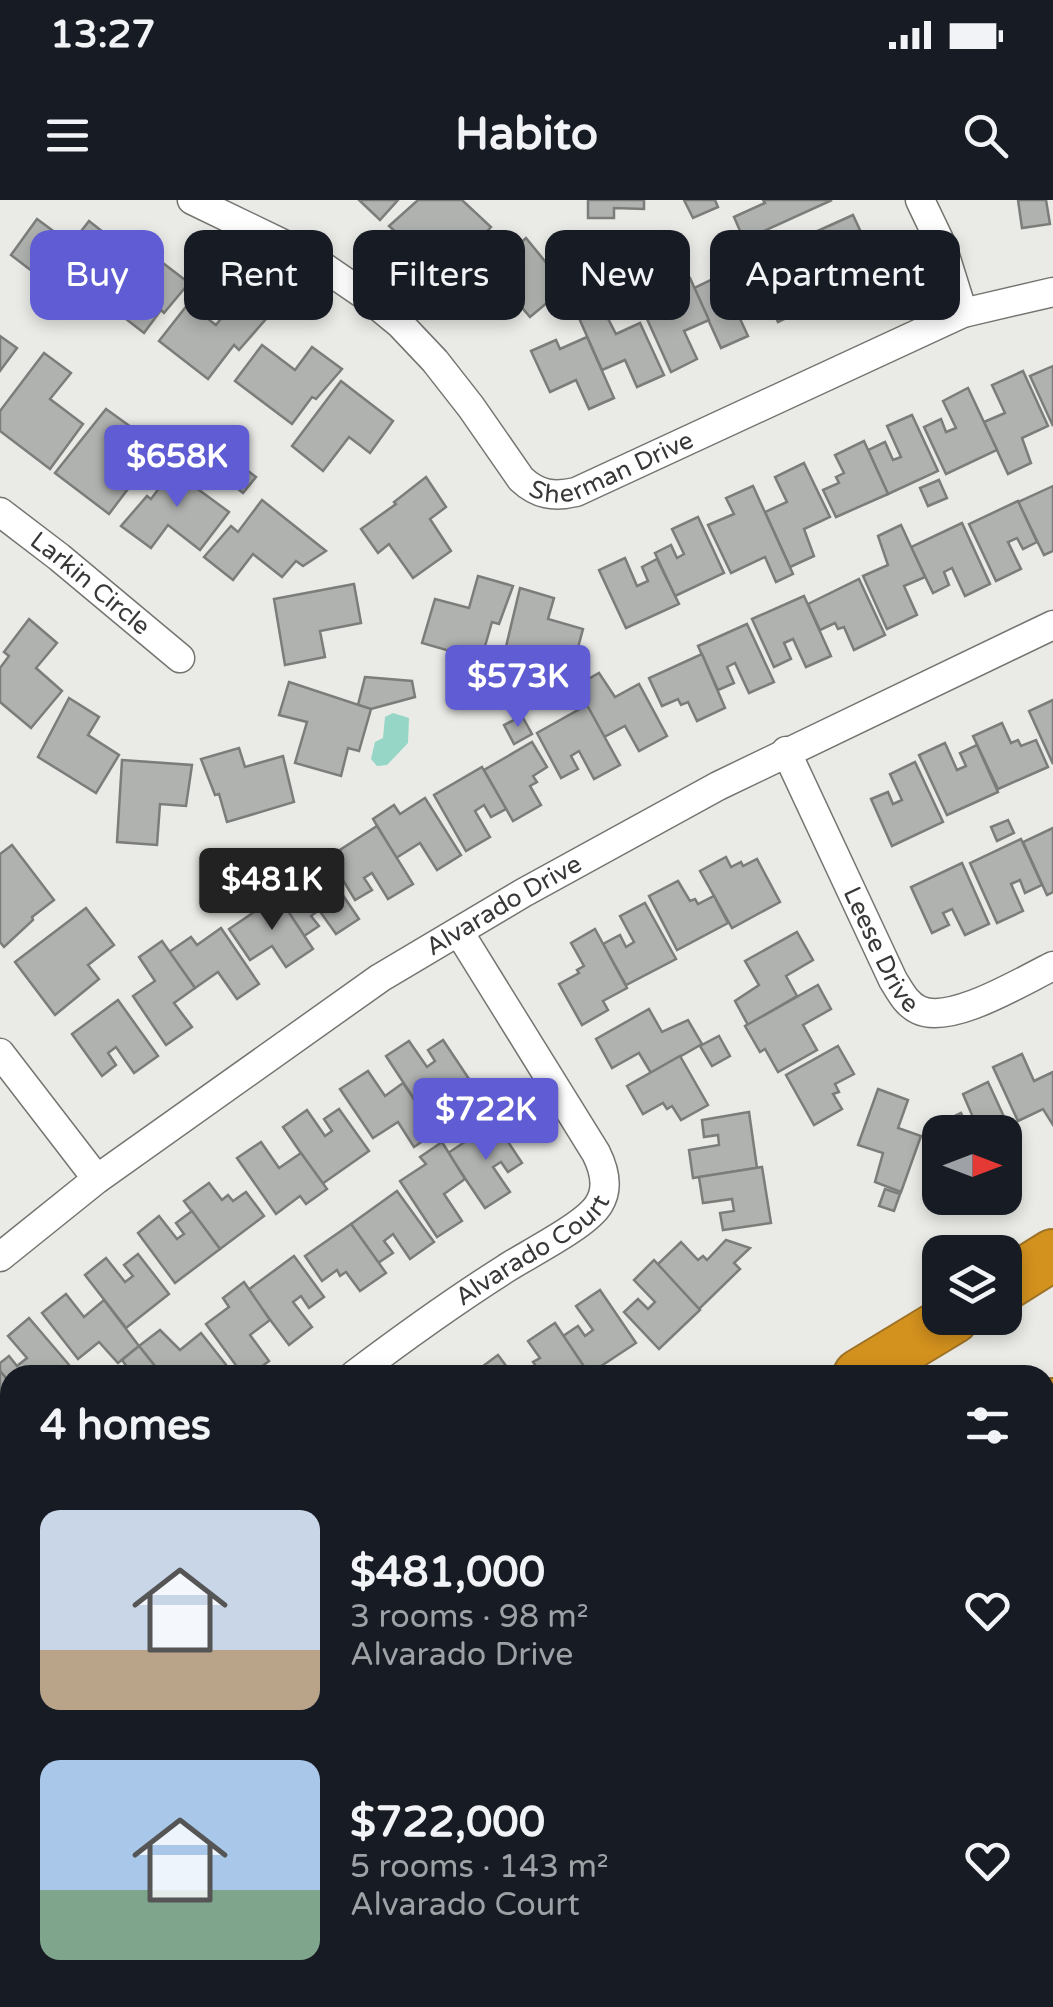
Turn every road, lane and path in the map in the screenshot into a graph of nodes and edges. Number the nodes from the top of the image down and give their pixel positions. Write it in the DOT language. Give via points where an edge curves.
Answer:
graph roads {
  1 [pos="192,200"];
  2 [pos="920,200"];
  3 [pos="1053,292"];
  4 [pos="964,313"];
  5 [pos="0,512"];
  6 [pos="1053,626"];
  7 [pos="180,658"];
  8 [pos="786,752"];
  9 [pos="459,932"];
  10 [pos="1053,966"];
  11 [pos="0,1053"];
  12 [pos="97,1179"];
  13 [pos="1053,1255"];
  14 [pos="0,1257"];
  15 [pos="1022,1274"];
  16 [pos="1053,1276"];
  17 [pos="1022,1288"];
  18 [pos="925,1335"];
  19 [pos="368,1365"];
  20 [pos="875,1365"];
  1 -- 4 [label="street, Sherman Drive" via="306,255 366,296 436,361 521,479 545,494 576,492"];
  2 -- 4 [label="street"];
  3 -- 4 [label="street, Sherman Drive"];
  5 -- 7 [label="street, Larkin Circle"];
  6 -- 8 [label="street, Alvarado Drive"];
  8 -- 9 [label="street, Alvarado Drive"];
  8 -- 10 [label="street, Leese Drive" via="911,1006 933,1014 958,1010"];
  9 -- 12 [label="street, Alvarado Drive" via="303,1030"];
  9 -- 19 [label="street, Alvarado Court" via="602,1164 605,1188 582,1221"];
  11 -- 12 [label="street"];
  12 -- 14 [label="street, Alvarado Drive"];
  13 -- 15 [label="highway"];
  16 -- 17 [label="highway"];
  18 -- 20 [label="highway"];
}
